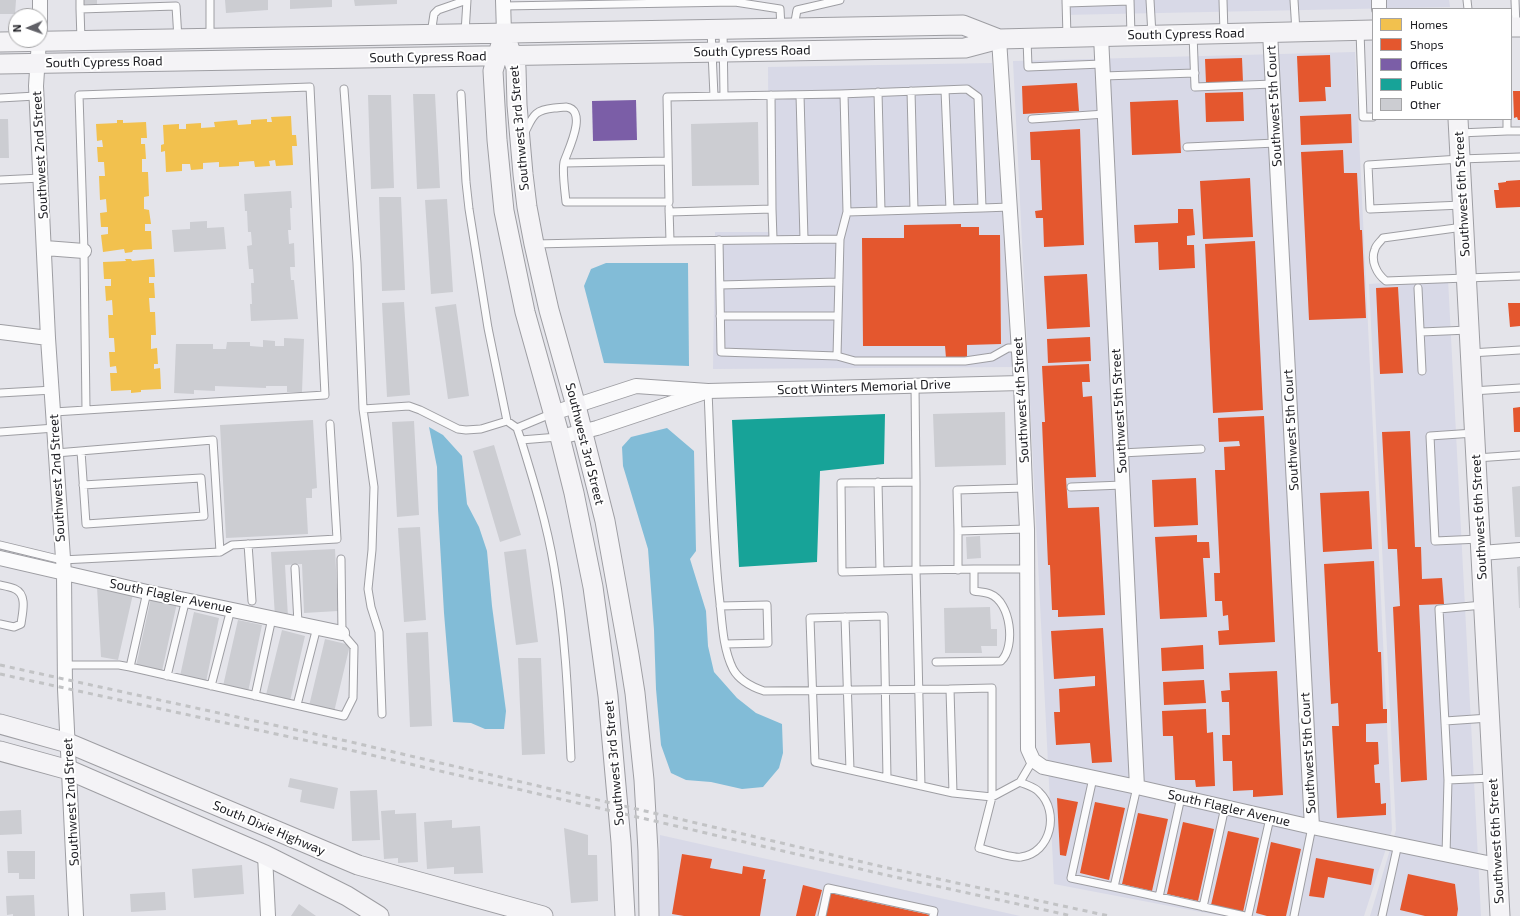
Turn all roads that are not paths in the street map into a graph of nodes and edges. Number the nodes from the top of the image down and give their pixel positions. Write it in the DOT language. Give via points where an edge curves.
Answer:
graph roads {
  1 [pos="80,0"];
  2 [pos="210,0"];
  3 [pos="840,0"];
  4 [pos="1130,0"];
  5 [pos="1150,0"];
  6 [pos="1223,0"];
  7 [pos="1294,0"];
  8 [pos="1515,0"];
  9 [pos="658,1"];
  10 [pos="1066,1"];
  11 [pos="585,2"];
  12 [pos="503,3"];
  13 [pos="80,9"];
  14 [pos="1516,27"];
  15 [pos="788,28"];
  16 [pos="717,29"];
  17 [pos="1366,30"];
  18 [pos="1270,32"];
  19 [pos="1296,32"];
  20 [pos="504,33"];
  21 [pos="1224,33"];
  22 [pos="431,34"];
  23 [pos="465,34"];
  24 [pos="1193,34"];
  25 [pos="1130,35"];
  26 [pos="1152,35"];
  27 [pos="1101,36"];
  28 [pos="1067,37"];
  29 [pos="48,38"];
  30 [pos="210,38"];
  31 [pos="1027,38"];
  32 [pos="178,39"];
  33 [pos="1000,39"];
  34 [pos="82,40"];
  35 [pos="39,48"];
  36 [pos="718,52"];
  37 [pos="505,56"];
  38 [pos="38,63"];
  39 [pos="0,64"];
  40 [pos="1103,70"];
  41 [pos="1195,73"];
  42 [pos="1273,84"];
  43 [pos="344,89"];
  44 [pos="945,90"];
  45 [pos="911,91"];
  46 [pos="878,92"];
  47 [pos="461,94"];
  48 [pos="800,94"];
  49 [pos="844,94"];
  50 [pos="771,95"];
  51 [pos="36,96"];
  52 [pos="714,96"];
  53 [pos="724,96"];
  54 [pos="0,98"];
  55 [pos="1105,114"];
  56 [pos="1372,117"];
  57 [pos="1032,119"];
  58 [pos="1507,120"];
  59 [pos="1458,126"];
  60 [pos="1507,131"];
  61 [pos="1520,131"];
  62 [pos="520,140"];
  63 [pos="1276,143"];
  64 [pos="1187,147"];
  65 [pos="1520,157"];
  66 [pos="1460,159"];
  67 [pos="668,161"];
  68 [pos="564,163"];
  69 [pos="41,178"];
  70 [pos="0,180"];
  71 [pos="669,202"];
  72 [pos="1462,205"];
  73 [pos="1010,207"];
  74 [pos="982,208"];
  75 [pos="772,209"];
  76 [pos="950,209"];
  77 [pos="914,210"];
  78 [pos="881,211"];
  79 [pos="669,212"];
  80 [pos="847,212"];
  81 [pos="1463,227"];
  82 [pos="773,239"];
  83 [pos="804,239"];
  84 [pos="840,239"];
  85 [pos="719,240"];
  86 [pos="670,241"];
  87 [pos="534,244"];
  88 [pos="45,248"];
  89 [pos="84,250"];
  90 [pos="1520,276"];
  91 [pos="1466,278"];
  92 [pos="839,282"];
  93 [pos="720,285"];
  94 [pos="1418,288"];
  95 [pos="720,316"];
  96 [pos="838,316"];
  97 [pos="1469,330"];
  98 [pos="0,332"];
  99 [pos="1420,332"];
  100 [pos="48,338"];
  101 [pos="1018,348"];
  102 [pos="1520,350"];
  103 [pos="1470,353"];
  104 [pos="836,356"];
  105 [pos="1422,371"];
  106 [pos="1021,383"];
  107 [pos="915,385"];
  108 [pos="1520,388"];
  109 [pos="52,390"];
  110 [pos="708,391"];
  111 [pos="1472,391"];
  112 [pos="0,393"];
  113 [pos="576,406"];
  114 [pos="363,409"];
  115 [pos="86,410"];
  116 [pos="54,412"];
  117 [pos="553,413"];
  118 [pos="507,421"];
  119 [pos="330,424"];
  120 [pos="55,428"];
  121 [pos="517,428"];
  122 [pos="0,432"];
  123 [pos="582,432"];
  124 [pos="1474,433"];
  125 [pos="560,437"];
  126 [pos="521,440"];
  127 [pos="1200,450"];
  128 [pos="81,451"];
  129 [pos="56,453"];
  130 [pos="1121,453"];
  131 [pos="1520,455"];
  132 [pos="1476,458"];
  133 [pos="878,482"];
  134 [pos="916,482"];
  135 [pos="83,485"];
  136 [pos="1123,485"];
  137 [pos="1071,487"];
  138 [pos="1025,488"];
  139 [pos="1027,529"];
  140 [pos="958,531"];
  141 [pos="248,544"];
  142 [pos="0,545"];
  143 [pos="1480,546"];
  144 [pos="1520,550"];
  145 [pos="220,552"];
  146 [pos="0,558"];
  147 [pos="341,559"];
  148 [pos="63,566"];
  149 [pos="295,568"];
  150 [pos="974,569"];
  151 [pos="1027,569"];
  152 [pos="916,570"];
  153 [pos="958,570"];
  154 [pos="880,571"];
  155 [pos="0,585"];
  156 [pos="147,592"];
  157 [pos="186,599"];
  158 [pos="252,601"];
  159 [pos="720,606"];
  160 [pos="1484,606"];
  161 [pos="231,609"];
  162 [pos="845,616"];
  163 [pos="272,618"];
  164 [pos="298,623"];
  165 [pos="0,624"];
  166 [pos="317,627"];
  167 [pos="342,633"];
  168 [pos="725,644"];
  169 [pos="936,662"];
  170 [pos="65,665"];
  171 [pos="130,667"];
  172 [pos="168,676"];
  173 [pos="211,686"];
  174 [pos="848,690"];
  175 [pos="886,690"];
  176 [pos="920,690"];
  177 [pos="950,690"];
  178 [pos="812,691"];
  179 [pos="255,696"];
  180 [pos="297,705"];
  181 [pos="382,714"];
  182 [pos="1490,718"];
  183 [pos="1445,721"];
  184 [pos="0,724"];
  185 [pos="68,743"];
  186 [pos="0,752"];
  187 [pos="571,758"];
  188 [pos="1032,760"];
  189 [pos="69,770"];
  190 [pos="850,770"];
  191 [pos="887,778"];
  192 [pos="1093,778"];
  193 [pos="1493,778"];
  194 [pos="1448,780"];
  195 [pos="1020,782"];
  196 [pos="922,786"];
  197 [pos="1137,787"];
  198 [pos="953,793"];
  199 [pos="992,797"];
  200 [pos="1181,797"];
  201 [pos="1225,807"];
  202 [pos="1270,818"];
  203 [pos="1312,828"];
  204 [pos="1398,844"];
  205 [pos="265,855"];
  206 [pos="1446,855"];
  207 [pos="1497,865"];
  208 [pos="1114,887"];
  209 [pos="1159,897"];
  210 [pos="1203,907"];
  211 [pos="533,915"];
  212 [pos="76,916"];
  213 [pos="268,916"];
  214 [pos="379,916"];
  215 [pos="624,916"];
  216 [pos="649,916"];
  217 [pos="822,916"];
  218 [pos="933,916"];
  219 [pos="1247,916"];
  220 [pos="1294,916"];
  221 [pos="1382,916"];
  222 [pos="1500,916"];
  1 -- 13 [label="lane"];
  2 -- 30 [label="lane"];
  3 -- 15 [label="lane" via="797,10"];
  4 -- 10 [label="lane"];
  4 -- 25 [label="lane"];
  5 -- 26 [label="lane"];
  6 -- 21 [label="lane"];
  7 -- 19 [label="lane"];
  8 -- 14 [label="lane"];
  9 -- 11 [label="lane"];
  9 -- 15 [label="lane" via="735,2 780,8"];
  10 -- 28 [label="lane"];
  11 -- 12 [label="lane"];
  12 -- 20 [label="street"];
  13 -- 32 [label="lane" via="176,6"];
  13 -- 34 [label="lane"];
  15 -- 16 [label="street, South Cypress Road"];
  15 -- 33 [label="street, South Cypress Road" via="963,25"];
  16 -- 20 [label="street, South Cypress Road"];
  16 -- 36 [label="lane"];
  16 -- 36 [label="lane"];
  17 -- 19 [label="street, South Cypress Road"];
  17 -- 56 [label="lane" via="1363,117"];
  18 -- 19 [label="street, South Cypress Road"];
  18 -- 21 [label="street, South Cypress Road"];
  18 -- 42 [label="street, Southwest 5th Court"];
  20 -- 23 [label="street, South Cypress Road"];
  20 -- 37 [label="street, Southwest 3rd Street"];
  21 -- 24 [label="street, South Cypress Road"];
  22 -- 23 [label="street, South Cypress Road"];
  22 -- 23 [label="lane" via="434,14 438,10 467,0"];
  22 -- 30 [label="street, South Cypress Road"];
  24 -- 26 [label="street, South Cypress Road"];
  24 -- 41 [label="lane"];
  25 -- 26 [label="street, South Cypress Road"];
  25 -- 27 [label="street, South Cypress Road"];
  27 -- 28 [label="street, South Cypress Road"];
  27 -- 40 [label="street, Southwest 5th Street"];
  28 -- 31 [label="street, South Cypress Road"];
  29 -- 34 [label="street, South Cypress Road"];
  30 -- 32 [label="street, South Cypress Road"];
  31 -- 33 [label="street, South Cypress Road"];
  31 -- 40 [label="lane" via="1028,66"];
  32 -- 34 [label="street, South Cypress Road"];
  33 -- 36 [label="street, South Cypress Road" via="965,48"];
  33 -- 73 [label="street, Southwest 4th Street"];
  35 -- 38 [label="street, Southwest 2nd Street"];
  36 -- 37 [label="street, South Cypress Road"];
  36 -- 52 [label="lane"];
  36 -- 53 [label="lane"];
  37 -- 38 [label="street, South Cypress Road"];
  37 -- 62 [label="street, Southwest 3rd Street" via="516,68"];
  37 -- 117 [label="street, Southwest 3rd Street" via="493,70 504,210 525,312"];
  38 -- 39 [label="street, South Cypress Road"];
  38 -- 51 [label="street, Southwest 2nd Street"];
  40 -- 41 [label="lane"];
  40 -- 55 [label="street, Southwest 5th Street"];
  41 -- 42 [label="lane" via="1195,87"];
  42 -- 63 [label="street, Southwest 5th Court"];
  43 -- 114 [label="lane" via="357,262"];
  44 -- 45 [label="lane"];
  44 -- 74 [label="lane" via="967,89 978,97"];
  44 -- 76 [label="lane"];
  45 -- 46 [label="lane"];
  45 -- 77 [label="lane"];
  46 -- 49 [label="lane"];
  46 -- 78 [label="lane"];
  47 -- 118 [label="lane" via="469,209 488,328"];
  48 -- 49 [label="lane"];
  48 -- 50 [label="lane"];
  48 -- 83 [label="lane"];
  49 -- 80 [label="lane"];
  50 -- 53 [label="lane"];
  50 -- 75 [label="lane"];
  51 -- 54 [label="lane"];
  51 -- 69 [label="street, Southwest 2nd Street"];
  52 -- 53 [label="lane"];
  52 -- 67 [label="lane" via="667,97"];
  55 -- 57 [label="lane"];
  55 -- 130 [label="street, Southwest 5th Street"];
  58 -- 60 [label="lane"];
  59 -- 60 [label="lane"];
  59 -- 66 [label="street, Southwest 6th Street"];
  60 -- 61 [label="lane"];
  62 -- 68 [label="lane" via="534,114 545,109 567,107 576,116 576,123"];
  62 -- 87 [label="street, Southwest 3rd Street" via="527,207"];
  63 -- 64 [label="lane"];
  63 -- 203 [label="street, Southwest 5th Court"];
  65 -- 66 [label="lane"];
  66 -- 72 [label="street, Southwest 6th Street"];
  66 -- 72 [label="lane" via="1368,165 1369,195 1370,209"];
  67 -- 68 [label="lane"];
  67 -- 71 [label="lane"];
  68 -- 71 [label="lane" via="566,202"];
  69 -- 70 [label="lane"];
  69 -- 88 [label="street, Southwest 2nd Street"];
  71 -- 79 [label="lane"];
  72 -- 81 [label="street, Southwest 6th Street"];
  73 -- 74 [label="lane"];
  73 -- 101 [label="street, Southwest 4th Street"];
  74 -- 76 [label="lane"];
  75 -- 79 [label="lane"];
  75 -- 82 [label="lane"];
  76 -- 77 [label="lane"];
  77 -- 78 [label="lane"];
  78 -- 80 [label="lane"];
  79 -- 86 [label="lane"];
  80 -- 84 [label="lane"];
  81 -- 91 [label="street, Southwest 6th Street"];
  81 -- 91 [label="lane" via="1383,238 1374,250 1374,265 1378,274 1386,281"];
  82 -- 83 [label="lane"];
  82 -- 85 [label="lane"];
  83 -- 84 [label="lane"];
  84 -- 92 [label="lane"];
  85 -- 86 [label="lane"];
  85 -- 93 [label="lane"];
  86 -- 87 [label="lane"];
  87 -- 113 [label="street, Southwest 3rd Street" via="548,310"];
  88 -- 89 [label="street"];
  88 -- 100 [label="street, Southwest 2nd Street"];
  89 -- 115 [label="lane"];
  89 -- 115 [label="lane" via="79,96 310,87 325,396"];
  90 -- 91 [label="lane"];
  91 -- 97 [label="street, Southwest 6th Street"];
  92 -- 93 [label="lane"];
  92 -- 96 [label="lane"];
  93 -- 95 [label="lane"];
  94 -- 99 [label="lane"];
  95 -- 96 [label="lane"];
  95 -- 104 [label="lane" via="721,352"];
  96 -- 104 [label="lane"];
  97 -- 99 [label="lane"];
  97 -- 103 [label="street, Southwest 6th Street"];
  98 -- 100 [label="street"];
  99 -- 105 [label="lane"];
  100 -- 109 [label="street, Southwest 2nd Street"];
  101 -- 104 [label="lane" via="1008,348 992,357 965,361 855,361"];
  101 -- 106 [label="street, Southwest 4th Street"];
  102 -- 103 [label="lane"];
  103 -- 111 [label="street, Southwest 6th Street"];
  106 -- 107 [label="street, Scott Winters Memorial Drive"];
  106 -- 138 [label="street, Southwest 4th Street"];
  107 -- 110 [label="street, Scott Winters Memorial Drive"];
  107 -- 134 [label="lane"];
  108 -- 111 [label="lane"];
  109 -- 112 [label="lane"];
  109 -- 116 [label="street, Southwest 2nd Street"];
  110 -- 113 [label="street, Scott Winters Memorial Drive" via="636,386"];
  110 -- 123 [label="street, Scott Winters Memorial Drive"];
  110 -- 159 [label="lane" via="714,550"];
  111 -- 124 [label="street, Southwest 6th Street"];
  113 -- 117 [label="street, Scott Winters Memorial Drive"];
  113 -- 123 [label="street, Southwest 3rd Street"];
  114 -- 118 [label="lane" via="409,406 458,429 466,430 480,430"];
  114 -- 181 [label="lane" via="374,487 368,589 379,632"];
  115 -- 116 [label="lane"];
  116 -- 120 [label="street, Southwest 2nd Street"];
  117 -- 121 [label="lane"];
  117 -- 125 [label="street, Southwest 3rd Street"];
  118 -- 121 [label="lane"];
  119 -- 141 [label="lane" via="337,539"];
  120 -- 122 [label="lane"];
  120 -- 129 [label="street, Southwest 2nd Street"];
  121 -- 126 [label="lane"];
  123 -- 125 [label="street, Scott Winters Memorial Drive"];
  123 -- 216 [label="street, Southwest 3rd Street" via="613,564 635,693 644,780"];
  124 -- 132 [label="street, Southwest 6th Street"];
  124 -- 143 [label="lane" via="1430,436 1434,533 1435,540"];
  125 -- 126 [label="lane"];
  125 -- 215 [label="street, Southwest 3rd Street" via="585,543 604,658 621,842"];
  126 -- 187 [label="lane" via="554,567 563,628"];
  127 -- 130 [label="lane"];
  128 -- 129 [label="lane"];
  128 -- 135 [label="lane"];
  128 -- 145 [label="lane" via="213,440"];
  129 -- 148 [label="street, Southwest 2nd Street"];
  130 -- 136 [label="street, Southwest 5th Street"];
  131 -- 132 [label="lane"];
  132 -- 143 [label="street, Southwest 6th Street"];
  133 -- 134 [label="lane"];
  133 -- 154 [label="lane"];
  133 -- 154 [label="lane" via="841,483 842,572"];
  134 -- 152 [label="lane"];
  135 -- 135 [label="lane" via="86,524 204,516 201,478"];
  136 -- 137 [label="lane"];
  136 -- 197 [label="street, Southwest 5th Street"];
  138 -- 139 [label="street, Southwest 4th Street"];
  138 -- 140 [label="lane" via="956,490"];
  139 -- 140 [label="lane"];
  139 -- 151 [label="street, Southwest 4th Street"];
  140 -- 153 [label="lane"];
  141 -- 145 [label="lane" via="232,545"];
  141 -- 158 [label="lane"];
  142 -- 148 [label="lane"];
  143 -- 144 [label="street"];
  143 -- 160 [label="street, Southwest 6th Street"];
  145 -- 148 [label="lane"];
  146 -- 148 [label="street, South Flagler Avenue"];
  147 -- 167 [label="lane"];
  148 -- 156 [label="street, South Flagler Avenue" via="95,580"];
  148 -- 170 [label="street, Southwest 2nd Street"];
  149 -- 164 [label="lane"];
  150 -- 151 [label="lane"];
  150 -- 153 [label="lane"];
  150 -- 169 [label="lane" via="974,591 991,594 1004,608 1008,617 1009,647 1006,656 1001,661"];
  151 -- 188 [label="street, Southwest 4th Street" via="1028,749"];
  152 -- 153 [label="lane"];
  152 -- 154 [label="lane"];
  152 -- 176 [label="lane"];
  155 -- 165 [label="lane" via="20,592 24,604 21,624 14,627"];
  156 -- 157 [label="street, South Flagler Avenue"];
  156 -- 171 [label="lane"];
  157 -- 161 [label="street, South Flagler Avenue"];
  157 -- 172 [label="lane"];
  159 -- 168 [label="lane"];
  159 -- 168 [label="lane" via="767,605 768,643"];
  160 -- 182 [label="street, Southwest 6th Street"];
  160 -- 183 [label="lane" via="1439,609"];
  161 -- 163 [label="street, South Flagler Avenue"];
  161 -- 173 [label="lane"];
  162 -- 174 [label="lane"];
  162 -- 175 [label="lane" via="884,616"];
  162 -- 178 [label="lane" via="810,618"];
  163 -- 164 [label="street, South Flagler Avenue"];
  163 -- 179 [label="lane"];
  164 -- 166 [label="street, South Flagler Avenue"];
  166 -- 167 [label="street, South Flagler Avenue"];
  166 -- 180 [label="lane"];
  167 -- 180 [label="lane" via="354,647 353,698 344,716"];
  168 -- 178 [label="lane" via="734,670 743,681 754,688 764,691"];
  170 -- 171 [label="lane"];
  170 -- 185 [label="street, Southwest 2nd Street"];
  171 -- 172 [label="lane"];
  172 -- 173 [label="lane"];
  173 -- 179 [label="lane"];
  174 -- 175 [label="lane"];
  174 -- 178 [label="lane"];
  174 -- 190 [label="lane"];
  175 -- 176 [label="lane"];
  175 -- 191 [label="lane"];
  176 -- 177 [label="lane"];
  176 -- 196 [label="lane"];
  177 -- 198 [label="lane"];
  177 -- 199 [label="lane" via="992,688"];
  178 -- 190 [label="lane" via="815,762"];
  179 -- 180 [label="lane"];
  182 -- 183 [label="lane"];
  182 -- 193 [label="street, Southwest 6th Street"];
  183 -- 194 [label="lane"];
  184 -- 185 [label="street, South Dixie Highway"];
  185 -- 189 [label="street, Southwest 2nd Street"];
  185 -- 211 [label="street, South Dixie Highway" via="358,865"];
  186 -- 189 [label="street, South Dixie Highway"];
  188 -- 192 [label="street, South Flagler Avenue" via="1043,767"];
  188 -- 195 [label="lane"];
  189 -- 205 [label="street, South Dixie Highway"];
  189 -- 212 [label="street, Southwest 2nd Street"];
  190 -- 191 [label="lane"];
  191 -- 196 [label="lane"];
  192 -- 197 [label="street, South Flagler Avenue"];
  192 -- 208 [label="lane" via="1071,878"];
  193 -- 194 [label="lane"];
  193 -- 207 [label="street, Southwest 6th Street"];
  194 -- 206 [label="lane"];
  195 -- 199 [label="lane"];
  195 -- 199 [label="lane" via="1039,792 1049,807 1049,833 1042,847 1029,855 1020,858 979,848"];
  196 -- 198 [label="lane"];
  197 -- 200 [label="street, South Flagler Avenue"];
  197 -- 208 [label="lane"];
  198 -- 199 [label="lane"];
  200 -- 201 [label="street, South Flagler Avenue"];
  200 -- 209 [label="lane"];
  201 -- 202 [label="street, South Flagler Avenue"];
  201 -- 210 [label="lane"];
  202 -- 203 [label="street, South Flagler Avenue"];
  202 -- 219 [label="lane"];
  203 -- 204 [label="street, South Flagler Avenue"];
  203 -- 220 [label="lane"];
  204 -- 206 [label="street, South Flagler Avenue"];
  204 -- 221 [label="lane"];
  205 -- 213 [label="street"];
  205 -- 214 [label="street, South Dixie Highway" via="347,896"];
  206 -- 207 [label="street, South Flagler Avenue"];
  207 -- 222 [label="street, Southwest 6th Street"];
  208 -- 209 [label="lane"];
  209 -- 210 [label="lane"];
  210 -- 219 [label="lane"];
  217 -- 218 [label="lane" via="828,888 934,911"];
}
